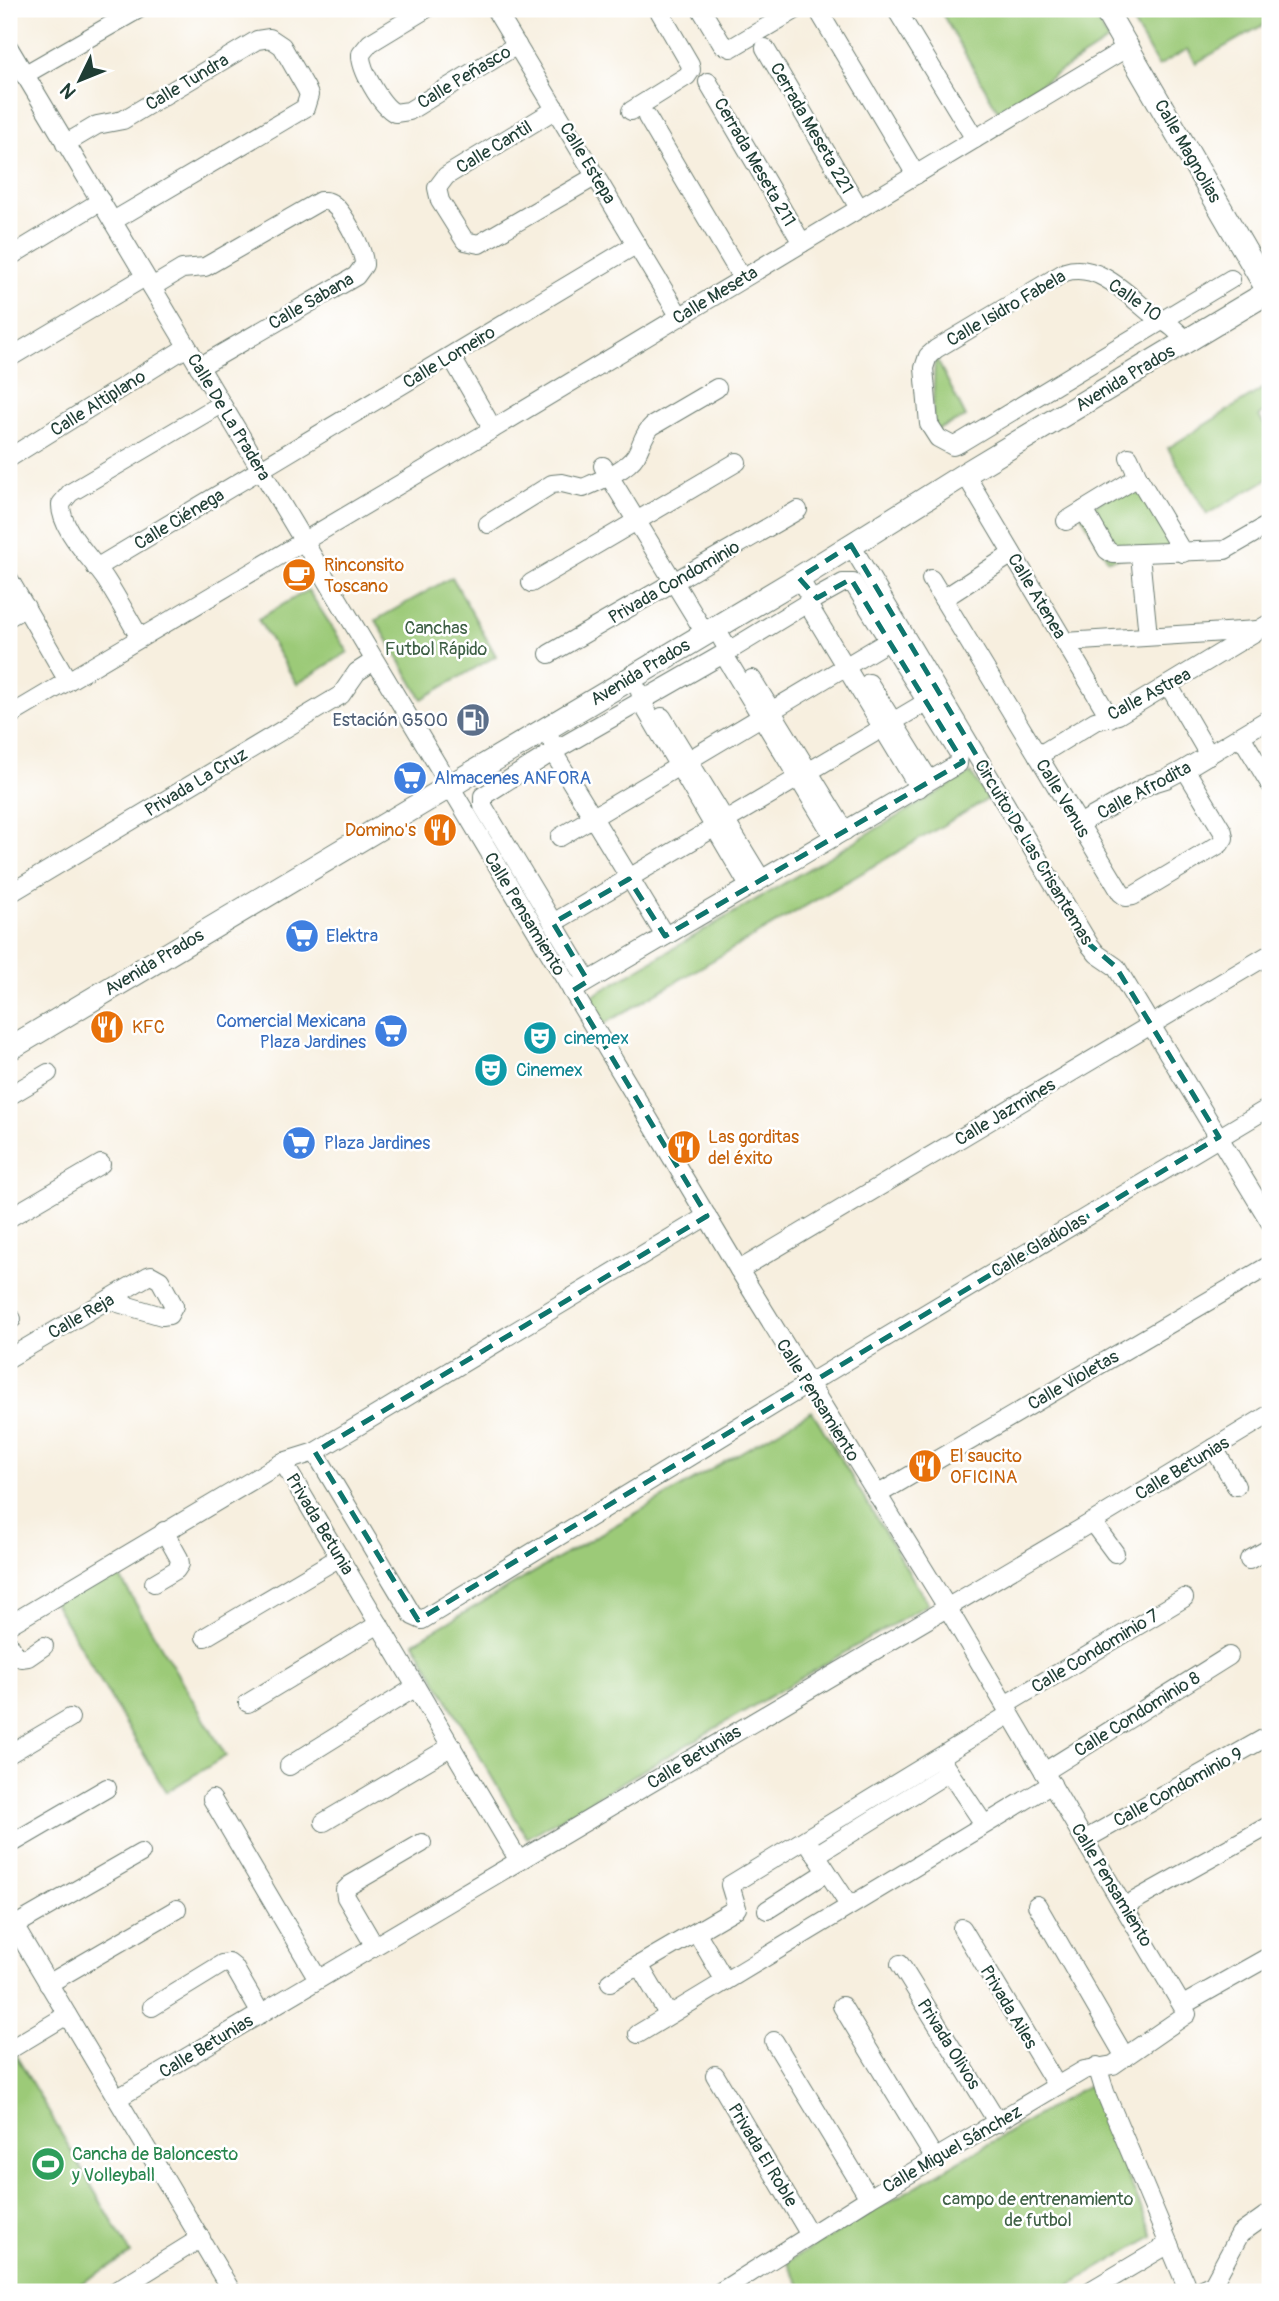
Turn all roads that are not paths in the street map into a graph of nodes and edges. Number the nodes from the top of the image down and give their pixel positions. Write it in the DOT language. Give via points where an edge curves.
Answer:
graph roads {
  1 [pos="139,9"];
  2 [pos="426,9"];
  3 [pos="495,9"];
  4 [pos="658,9"];
  5 [pos="701,9"];
  6 [pos="797,9"];
  7 [pos="896,9"];
  8 [pos="1105,9"];
  9 [pos="821,15"];
  10 [pos="517,45"];
  11 [pos="1128,47"];
  12 [pos="9,48"];
  13 [pos="765,48"];
  14 [pos="24,75"];
  15 [pos="708,82"];
  16 [pos="556,109"];
  17 [pos="975,139"];
  18 [pos="65,144"];
  19 [pos="916,175"];
  20 [pos="596,176"];
  21 [pos="101,201"];
  22 [pos="859,208"];
  23 [pos="113,221"];
  24 [pos="802,243"];
  25 [pos="637,244"];
  26 [pos="9,257"];
  27 [pos="1078,270"];
  28 [pos="743,278"];
  29 [pos="1231,279"];
  30 [pos="149,282"];
  31 [pos="1270,293"];
  32 [pos="680,317"];
  33 [pos="1162,319"];
  34 [pos="1186,341"];
  35 [pos="187,347"];
  36 [pos="451,356"];
  37 [pos="9,358"];
  38 [pos="199,367"];
  39 [pos="717,388"];
  40 [pos="221,404"];
  41 [pos="493,429"];
  42 [pos="1129,457"];
  43 [pos="9,458"];
  44 [pos="737,462"];
  45 [pos="261,470"];
  46 [pos="606,471"];
  47 [pos="965,474"];
  48 [pos="1138,477"];
  49 [pos="798,510"];
  50 [pos="1084,510"];
  51 [pos="636,521"];
  52 [pos="1066,521"];
  53 [pos="488,524"];
  54 [pos="1270,524"];
  55 [pos="303,542"];
  56 [pos="850,545"];
  57 [pos="1183,553"];
  58 [pos="1012,554"];
  59 [pos="1140,555"];
  60 [pos="96,568"];
  61 [pos="9,579"];
  62 [pos="931,579"];
  63 [pos="673,582"];
  64 [pos="531,583"];
  65 [pos="808,593"];
  66 [pos="943,599"];
  67 [pos="26,607"];
  68 [pos="9,618"];
  69 [pos="1265,626"];
  70 [pos="710,630"];
  71 [pos="1148,636"];
  72 [pos="140,638"];
  73 [pos="890,640"];
  74 [pos="1065,642"];
  75 [pos="728,650"];
  76 [pos="550,654"];
  77 [pos="374,661"];
  78 [pos="851,665"];
  79 [pos="68,681"];
  80 [pos="1169,686"];
  81 [pos="641,693"];
  82 [pos="928,701"];
  83 [pos="767,715"];
  84 [pos="9,716"];
  85 [pos="1110,718"];
  86 [pos="1270,719"];
  87 [pos="888,725"];
  88 [pos="1241,736"];
  89 [pos="553,744"];
  90 [pos="1209,755"];
  91 [pos="1038,756"];
  92 [pos="684,764"];
  93 [pos="1185,769"];
  94 [pos="803,775"];
  95 [pos="1270,784"];
  96 [pos="924,785"];
  97 [pos="448,786"];
  98 [pos="597,816"];
  99 [pos="1079,824"];
  100 [pos="720,825"];
  101 [pos="840,834"];
  102 [pos="560,837"];
  103 [pos="634,876"];
  104 [pos="755,883"];
  105 [pos="9,894"];
  106 [pos="553,923"];
  107 [pos="669,933"];
  108 [pos="1270,954"];
  109 [pos="588,981"];
  110 [pos="572,991"];
  111 [pos="1152,1025"];
  112 [pos="9,1049"];
  113 [pos="48,1073"];
  114 [pos="9,1096"];
  115 [pos="1270,1107"];
  116 [pos="1219,1137"];
  117 [pos="100,1164"];
  118 [pos="707,1216"];
  119 [pos="9,1218"];
  120 [pos="1270,1222"];
  121 [pos="1270,1265"];
  122 [pos="739,1270"];
  123 [pos="108,1300"];
  124 [pos="9,1358"];
  125 [pos="808,1384"];
  126 [pos="1270,1414"];
  127 [pos="1214,1448"];
  128 [pos="316,1452"];
  129 [pos="283,1462"];
  130 [pos="1236,1486"];
  131 [pos="877,1495"];
  132 [pos="1092,1522"];
  133 [pos="164,1531"];
  134 [pos="1270,1548"];
  135 [pos="1115,1553"];
  136 [pos="340,1557"];
  137 [pos="1249,1560"];
  138 [pos="154,1583"];
  139 [pos="1184,1598"];
  140 [pos="947,1606"];
  141 [pos="379,1624"];
  142 [pos="9,1625"];
  143 [pos="205,1637"];
  144 [pos="9,1644"];
  145 [pos="44,1646"];
  146 [pos="1230,1656"];
  147 [pos="416,1687"];
  148 [pos="247,1703"];
  149 [pos="1008,1710"];
  150 [pos="70,1718"];
  151 [pos="1270,1735"];
  152 [pos="452,1746"];
  153 [pos="9,1754"];
  154 [pos="944,1765"];
  155 [pos="289,1766"];
  156 [pos="1048,1778"];
  157 [pos="107,1788"];
  158 [pos="212,1799"];
  159 [pos="324,1822"];
  160 [pos="984,1824"];
  161 [pos="1270,1825"];
  162 [pos="806,1839"];
  163 [pos="1086,1839"];
  164 [pos="422,1843"];
  165 [pos="9,1845"];
  166 [pos="141,1853"];
  167 [pos="816,1855"];
  168 [pos="519,1861"];
  169 [pos="827,1872"];
  170 [pos="849,1905"];
  171 [pos="1037,1905"];
  172 [pos="1125,1906"];
  173 [pos="177,1909"];
  174 [pos="767,1910"];
  175 [pos="11,1922"];
  176 [pos="962,1928"];
  177 [pos="697,1933"];
  178 [pos="374,1945"];
  179 [pos="1270,1956"];
  180 [pos="900,1964"];
  181 [pos="639,1965"];
  182 [pos="318,1979"];
  183 [pos="725,1980"];
  184 [pos="610,1982"];
  185 [pos="48,1984"];
  186 [pos="842,2006"];
  187 [pos="152,2007"];
  188 [pos="1185,2010"];
  189 [pos="261,2014"];
  190 [pos="668,2014"];
  191 [pos="67,2015"];
  192 [pos="638,2034"];
  193 [pos="774,2041"];
  194 [pos="9,2050"];
  195 [pos="1125,2057"];
  196 [pos="1097,2066"];
  197 [pos="715,2075"];
  198 [pos="1056,2086"];
  199 [pos="118,2098"];
  200 [pos="998,2123"];
  201 [pos="935,2159"];
  202 [pos="869,2197"];
  203 [pos="1268,2214"];
  204 [pos="810,2235"];
  205 [pos="201,2238"];
  206 [pos="1169,2244"];
  207 [pos="744,2285"];
  208 [pos="122,2290"];
  209 [pos="232,2292"];
  210 [pos="720,2292"];
  211 [pos="1088,2292"];
  212 [pos="1189,2292"];
  213 [pos="1195,2292"];
  1 -- 14 [label="street"];
  2 -- 10 [label="street, Calle Peñasco" via="370,43 361,54 363,68 384,104 395,113 409,111"];
  3 -- 10 [label="street, Calle Estepa"];
  4 -- 28 [label="street" via="691,70 639,114"];
  5 -- 6 [label="street" via="722,44 731,48"];
  7 -- 17 [label="street"];
  8 -- 11 [label="main road, Calle Magnolias"];
  9 -- 19 [label="street"];
  10 -- 16 [label="street, Calle Estepa"];
  11 -- 17 [label="street, Calle Meseta"];
  11 -- 31 [label="main road, Calle Magnolias"];
  12 -- 14 [label="street, Calle De La Pradera"];
  13 -- 22 [label="street, Cerrada Meseta 221"];
  14 -- 18 [label="street, Calle De La Pradera"];
  15 -- 24 [label="street, Cerrada Meseta 211"];
  16 -- 20 [label="street, Calle Estepa"];
  16 -- 20 [label="street, Calle Cantil" via="446,176 438,188 440,201 465,241 479,244"];
  17 -- 19 [label="street, Calle Meseta"];
  18 -- 21 [label="street, Calle De La Pradera"];
  18 -- 23 [label="street, Calle Tundra" via="97,125 123,120 257,40 270,38 282,46 306,88 308,102 300,113"];
  19 -- 22 [label="street, Calle Meseta"];
  20 -- 25 [label="street, Calle Estepa"];
  21 -- 23 [label="street, Calle De La Pradera"];
  21 -- 26 [label="street"];
  22 -- 24 [label="street, Calle Meseta"];
  23 -- 30 [label="street, Calle De La Pradera"];
  24 -- 28 [label="street, Calle Meseta"];
  25 -- 32 [label="street, Calle Estepa"];
  25 -- 36 [label="street, Calle Lomeiro"];
  27 -- 33 [label="street, Calle 10" via="1103,277"];
  27 -- 33 [label="street, Calle Isidro Fabela" via="1065,272 931,352 924,368 931,429 943,443 958,444"];
  28 -- 32 [label="street, Calle Meseta"];
  29 -- 33 [label="street"];
  30 -- 35 [label="street, Calle De La Pradera"];
  30 -- 37 [label="street"];
  30 -- 38 [label="street, Calle Sabana" via="182,269 205,267 320,201 333,204 344,219 365,258 361,271"];
  31 -- 34 [label="main road, Avenida Prados"];
  32 -- 41 [label="street, Calle Meseta"];
  33 -- 34 [label="street, Calle 10"];
  34 -- 47 [label="main road, Avenida Prados"];
  35 -- 38 [label="street, Calle De La Pradera"];
  35 -- 43 [label="street, Calle Altiplano"];
  36 -- 41 [label="street"];
  36 -- 45 [label="street, Calle Lomeiro"];
  38 -- 40 [label="street, Calle De La Pradera"];
  39 -- 46 [label="street" via="652,426 634,459"];
  40 -- 45 [label="street, Calle De La Pradera"];
  40 -- 60 [label="street" via="70,493 61,505 64,518"];
  41 -- 55 [label="street, Calle Meseta"];
  42 -- 48 [label="street"];
  44 -- 51 [label="street"];
  45 -- 55 [label="street, Calle De La Pradera"];
  45 -- 60 [label="street, Calle Ciénega"];
  46 -- 51 [label="street"];
  46 -- 53 [label="street" via="583,488 552,484"];
  47 -- 56 [label="main road, Avenida Prados"];
  47 -- 58 [label="street, Calle Atenea"];
  48 -- 50 [label="street"];
  48 -- 57 [label="street"];
  49 -- 63 [label="street, Privada Condominio"];
  50 -- 52 [label="street"];
  50 -- 59 [label="street" via="1111,553"];
  51 -- 63 [label="street"];
  51 -- 64 [label="street"];
  54 -- 57 [label="street" via="1225,550"];
  55 -- 72 [label="street, Calle Meseta"];
  55 -- 77 [label="street, Calle De La Pradera"];
  56 -- 65 [label="main road, Avenida Prados"];
  56 -- 111 [label="street, Circuito De Las Crisantemas" via="1089,944 1116,967"];
  57 -- 59 [label="street"];
  58 -- 66 [label="street"];
  58 -- 74 [label="street, Calle Atenea"];
  59 -- 71 [label="street"];
  60 -- 72 [label="street"];
  61 -- 67 [label="street"];
  62 -- 66 [label="street, Calle Venus"];
  63 -- 70 [label="street"];
  63 -- 76 [label="street, Privada Condominio"];
  65 -- 70 [label="main road, Avenida Prados"];
  65 -- 73 [label="street" via="853,583"];
  65 -- 75 [label="street"];
  65 -- 78 [label="street"];
  66 -- 91 [label="street, Calle Venus"];
  67 -- 68 [label="street"];
  67 -- 79 [label="street"];
  69 -- 71 [label="street, Calle Astrea"];
  69 -- 80 [label="street, Calle Astrea"];
  70 -- 75 [label="street"];
  70 -- 81 [label="main road, Avenida Prados"];
  71 -- 74 [label="street, Calle Astrea"];
  72 -- 79 [label="street, Calle Meseta"];
  73 -- 78 [label="street"];
  73 -- 82 [label="street"];
  74 -- 85 [label="street, Calle Atenea"];
  75 -- 81 [label="street"];
  75 -- 83 [label="street"];
  77 -- 97 [label="street, Calle De La Pradera"];
  77 -- 105 [label="street, Privada La Cruz" via="352,678 341,695"];
  78 -- 83 [label="street"];
  78 -- 87 [label="street"];
  79 -- 84 [label="street, Calle Meseta"];
  80 -- 85 [label="street, Calle Astrea"];
  80 -- 90 [label="street, Calle Afrodita"];
  81 -- 89 [label="main road, Avenida Prados"];
  81 -- 92 [label="street"];
  82 -- 87 [label="street"];
  82 -- 96 [label="street" via="960,757 958,764"];
  83 -- 92 [label="street"];
  83 -- 94 [label="street"];
  85 -- 91 [label="street, Calle Astrea" via="1090,724"];
  86 -- 88 [label="street, Calle Afrodita"];
  87 -- 94 [label="street"];
  87 -- 96 [label="street"];
  88 -- 90 [label="street, Calle Afrodita"];
  88 -- 95 [label="street"];
  89 -- 97 [label="main road, Avenida Prados"];
  89 -- 98 [label="street"];
  89 -- 106 [label="street" via="486,793 482,803"];
  90 -- 93 [label="street, Calle Afrodita"];
  91 -- 99 [label="street, Calle Venus"];
  92 -- 98 [label="street"];
  92 -- 100 [label="street"];
  93 -- 99 [label="street, Calle Afrodita"];
  93 -- 99 [label="street, Calle Venus" via="1224,838 1133,896 1121,893"];
  94 -- 100 [label="street"];
  94 -- 101 [label="street"];
  96 -- 101 [label="street"];
  97 -- 110 [label="street, Calle Pensamiento"];
  97 -- 112 [label="main road, Avenida Prados"];
  98 -- 102 [label="street"];
  98 -- 103 [label="street"];
  100 -- 103 [label="street"];
  100 -- 104 [label="street"];
  101 -- 104 [label="street"];
  103 -- 106 [label="street"];
  103 -- 107 [label="street"];
  104 -- 107 [label="street"];
  106 -- 109 [label="street"];
  107 -- 109 [label="street"];
  108 -- 111 [label="street, Calle Jazmines"];
  109 -- 110 [label="street"];
  110 -- 118 [label="street, Calle Pensamiento"];
  111 -- 116 [label="street, Circuito De Las Crisantemas"];
  111 -- 122 [label="street, Calle Jazmines"];
  113 -- 114 [label="street"];
  115 -- 116 [label="street, Calle Gladiolas"];
  116 -- 120 [label="street, Circuito De Las Crisantemas"];
  116 -- 125 [label="street, Calle Gladiolas"];
  117 -- 119 [label="street"];
  118 -- 122 [label="street, Calle Pensamiento"];
  118 -- 128 [label="street"];
  121 -- 131 [label="street, Calle Violetas"];
  122 -- 125 [label="street, Calle Pensamiento"];
  123 -- 123 [label="street, Calle Reja" via="155,1275 173,1300 174,1309 162,1316"];
  123 -- 124 [label="street, Calle Reja"];
  125 -- 128 [label="street, Calle Gladiolas" via="422,1620 413,1616"];
  125 -- 131 [label="street, Calle Pensamiento"];
  126 -- 127 [label="street, Calle Betunias"];
  127 -- 130 [label="street"];
  127 -- 132 [label="street, Calle Betunias"];
  128 -- 129 [label="street"];
  129 -- 133 [label="street, Privada Betunia"];
  129 -- 136 [label="street, Privada Betunia"];
  131 -- 140 [label="street, Calle Pensamiento"];
  132 -- 135 [label="street"];
  132 -- 140 [label="street, Calle Betunias"];
  133 -- 138 [label="street" via="180,1564"];
  133 -- 142 [label="street, Privada Betunia"];
  134 -- 137 [label="street"];
  136 -- 141 [label="street, Privada Betunia"];
  136 -- 143 [label="street"];
  139 -- 149 [label="street, Calle Condominio 7"];
  140 -- 149 [label="street, Calle Pensamiento"];
  140 -- 168 [label="street, Calle Betunias"];
  141 -- 147 [label="street, Privada Betunia"];
  141 -- 148 [label="street"];
  144 -- 145 [label="street" via="21,1658"];
  146 -- 156 [label="street, Calle Condominio 8"];
  147 -- 152 [label="street, Privada Betunia"];
  147 -- 155 [label="street"];
  149 -- 154 [label="street, Calle Condominio 7"];
  149 -- 156 [label="street, Calle Pensamiento"];
  150 -- 153 [label="street"];
  151 -- 163 [label="street, Calle Condominio 9"];
  152 -- 159 [label="street"];
  152 -- 168 [label="street, Privada Betunia"];
  154 -- 160 [label="street"];
  154 -- 162 [label="street"];
  154 -- 167 [label="street"];
  156 -- 160 [label="street, Calle Condominio 8"];
  156 -- 163 [label="street, Calle Pensamiento"];
  157 -- 165 [label="street"];
  158 -- 182 [label="street"];
  160 -- 170 [label="street, Calle Condominio 8"];
  161 -- 172 [label="street"];
  162 -- 167 [label="street"];
  162 -- 177 [label="street" via="730,1885 737,1908"];
  163 -- 172 [label="street, Calle Pensamiento"];
  164 -- 178 [label="street" via="345,1891"];
  166 -- 175 [label="street"];
  167 -- 169 [label="street"];
  168 -- 178 [label="street, Calle Betunias"];
  169 -- 170 [label="street"];
  169 -- 174 [label="street"];
  170 -- 183 [label="street, Calle Condominio 8"];
  171 -- 195 [label="street"];
  172 -- 188 [label="street, Calle Pensamiento"];
  173 -- 185 [label="street"];
  175 -- 185 [label="street"];
  176 -- 198 [label="street, Privada Ailes"];
  177 -- 181 [label="street"];
  177 -- 183 [label="street"];
  178 -- 182 [label="street, Calle Betunias"];
  179 -- 188 [label="street, Calle Miguel Sánchez"];
  180 -- 200 [label="street, Privada Olivos"];
  181 -- 184 [label="street"];
  181 -- 190 [label="street"];
  182 -- 189 [label="street, Calle Betunias"];
  183 -- 190 [label="street, Calle Condominio 8"];
  185 -- 191 [label="street"];
  186 -- 201 [label="street"];
  187 -- 189 [label="street" via="229,1963"];
  188 -- 195 [label="street, Calle Miguel Sánchez"];
  189 -- 199 [label="street, Calle Betunias"];
  190 -- 192 [label="street, Calle Condominio 8"];
  191 -- 194 [label="street"];
  191 -- 199 [label="street"];
  193 -- 202 [label="street"];
  195 -- 196 [label="street, Calle Miguel Sánchez" via="1113,2065"];
  196 -- 198 [label="street, Calle Miguel Sánchez"];
  196 -- 206 [label="street"];
  197 -- 204 [label="street, Privada El Roble"];
  198 -- 200 [label="street, Calle Miguel Sánchez"];
  199 -- 205 [label="street"];
  200 -- 201 [label="street, Calle Miguel Sánchez"];
  201 -- 202 [label="street, Calle Miguel Sánchez"];
  202 -- 204 [label="street, Calle Miguel Sánchez"];
  203 -- 213 [label="street" via="1240,2234 1213,2284"];
  204 -- 207 [label="street, Calle Miguel Sánchez"];
  205 -- 208 [label="street"];
  205 -- 209 [label="street"];
  206 -- 211 [label="street"];
  206 -- 212 [label="street"];
  207 -- 210 [label="street, Calle Miguel Sánchez"];
}
